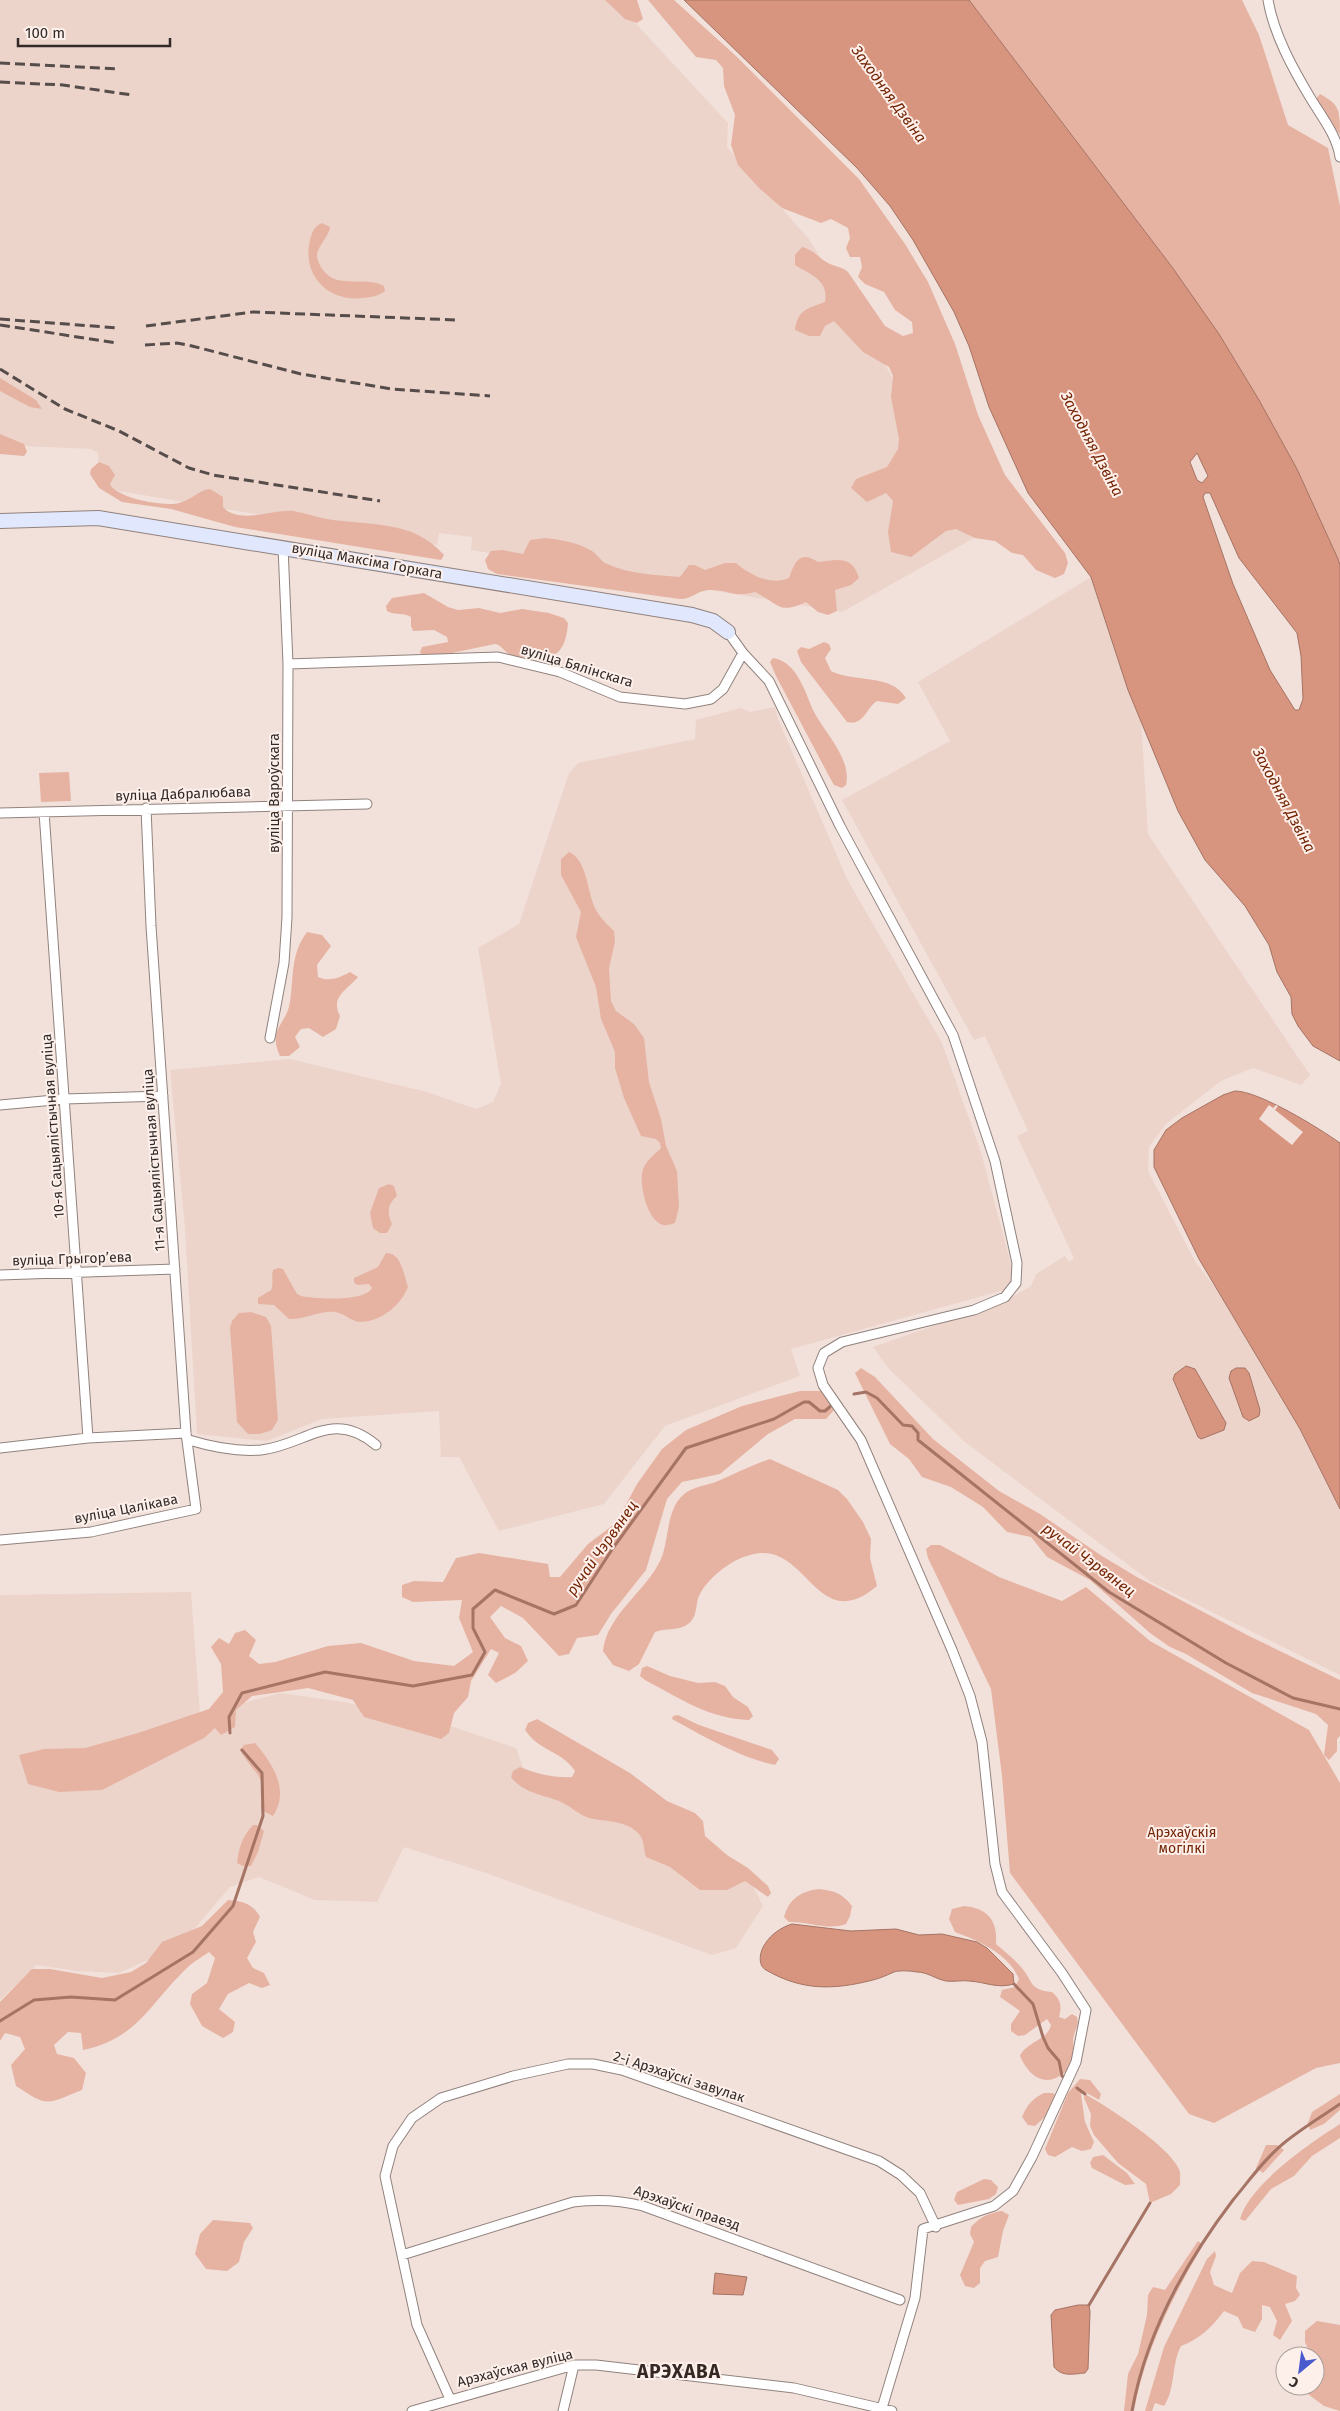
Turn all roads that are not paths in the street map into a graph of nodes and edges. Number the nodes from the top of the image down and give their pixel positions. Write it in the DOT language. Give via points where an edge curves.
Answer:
graph roads {
  1 [pos="1268,0"];
  2 [pos="1340,157"];
  3 [pos="0,521"];
  4 [pos="283,546"];
  5 [pos="728,632"];
  6 [pos="743,653"];
  7 [pos="288,664"];
  8 [pos="289,804"];
  9 [pos="367,804"];
  10 [pos="146,808"];
  11 [pos="44,812"];
  12 [pos="0,813"];
  13 [pos="270,1038"];
  14 [pos="164,1096"];
  15 [pos="65,1099"];
  16 [pos="0,1105"];
  17 [pos="175,1269"];
  18 [pos="77,1272"];
  19 [pos="0,1275"];
  20 [pos="187,1437"];
  21 [pos="88,1438"];
  22 [pos="376,1445"];
  23 [pos="0,1448"];
  24 [pos="196,1509"];
  25 [pos="0,1540"];
  26 [pos="936,2226"];
  27 [pos="402,2254"];
  28 [pos="900,2300"];
  29 [pos="574,2365"];
  30 [pos="450,2399"];
  31 [pos="882,2408"];
  32 [pos="412,2411"];
  33 [pos="563,2411"];
  34 [pos="892,2411"];
  1 -- 2 [label="street" via="1293,68 1330,130"];
  3 -- 4 [label="main road, вуліца Максіма Горкага" via="98,518"];
  4 -- 5 [label="main road, вуліца Максіма Горкага" via="692,616 713,621"];
  4 -- 7 [label="street, вуліца Вароўскага"];
  5 -- 6 [label="street"];
  6 -- 7 [label="street, вуліца Бялінскага" via="723,689 710,699 685,704 620,697 560,672 498,657"];
  6 -- 26 [label="street" via="769,680 840,826 953,1035 994,1161 1017,1263 1016,1283 1005,1297 974,1310 842,1342 824,1353 818,1368 823,1385 861,1440 970,1696 982,1742 995,1864 1002,1892 1086,2010 1076,2062 1013,2191 994,2206"];
  7 -- 8 [label="street, вуліца Вароўскага"];
  8 -- 9 [label="street, вуліца Дабралюбава"];
  8 -- 10 [label="street, вуліца Дабралюбава"];
  8 -- 13 [label="street, вуліца Вароўскага" via="285,945"];
  10 -- 11 [label="street, вуліца Дабралюбава"];
  10 -- 14 [label="street, 11-я Сацыялістычная вуліца"];
  11 -- 12 [label="street, вуліца Дабралюбава"];
  11 -- 15 [label="street, 10-я Сацыялістычная вуліца"];
  14 -- 15 [label="street"];
  14 -- 17 [label="street, 11-я Сацыялістычная вуліца"];
  15 -- 16 [label="street"];
  15 -- 18 [label="street, 10-я Сацыялістычная вуліца"];
  17 -- 18 [label="street, вуліца Грыгорʼева"];
  17 -- 20 [label="street, 11-я Сацыялістычная вуліца"];
  18 -- 19 [label="street, вуліца Грыгорʼева"];
  18 -- 21 [label="street, 10-я Сацыялістычная вуліца"];
  20 -- 21 [label="street"];
  20 -- 22 [label="street" via="218,1449 262,1450 326,1429 351,1429"];
  20 -- 24 [label="street, 11-я Сацыялістычная вуліца"];
  21 -- 23 [label="street"];
  24 -- 25 [label="street, вуліца Цалікава" via="91,1532"];
  26 -- 27 [label="street, 2-і Арэхаўскі завулак" via="920,2193 879,2161 622,2070 593,2064 568,2064 513,2076 441,2098 412,2118 393,2146 385,2176"];
  26 -- 31 [label="street" via="923,2230 915,2298"];
  27 -- 28 [label="street, Арэхаўскі праезд" via="573,2202 619,2200"];
  27 -- 30 [label="street, 2-і Арэхаўскі завулак" via="417,2325"];
  29 -- 30 [label="street, Арэхаўская вуліца"];
  29 -- 31 [label="street, Арэхаўская вуліца" via="758,2383"];
  29 -- 33 [label="street"];
  30 -- 32 [label="street, Арэхаўская вуліца"];
  31 -- 34 [label="street, Арэхаўская вуліца"];
}
